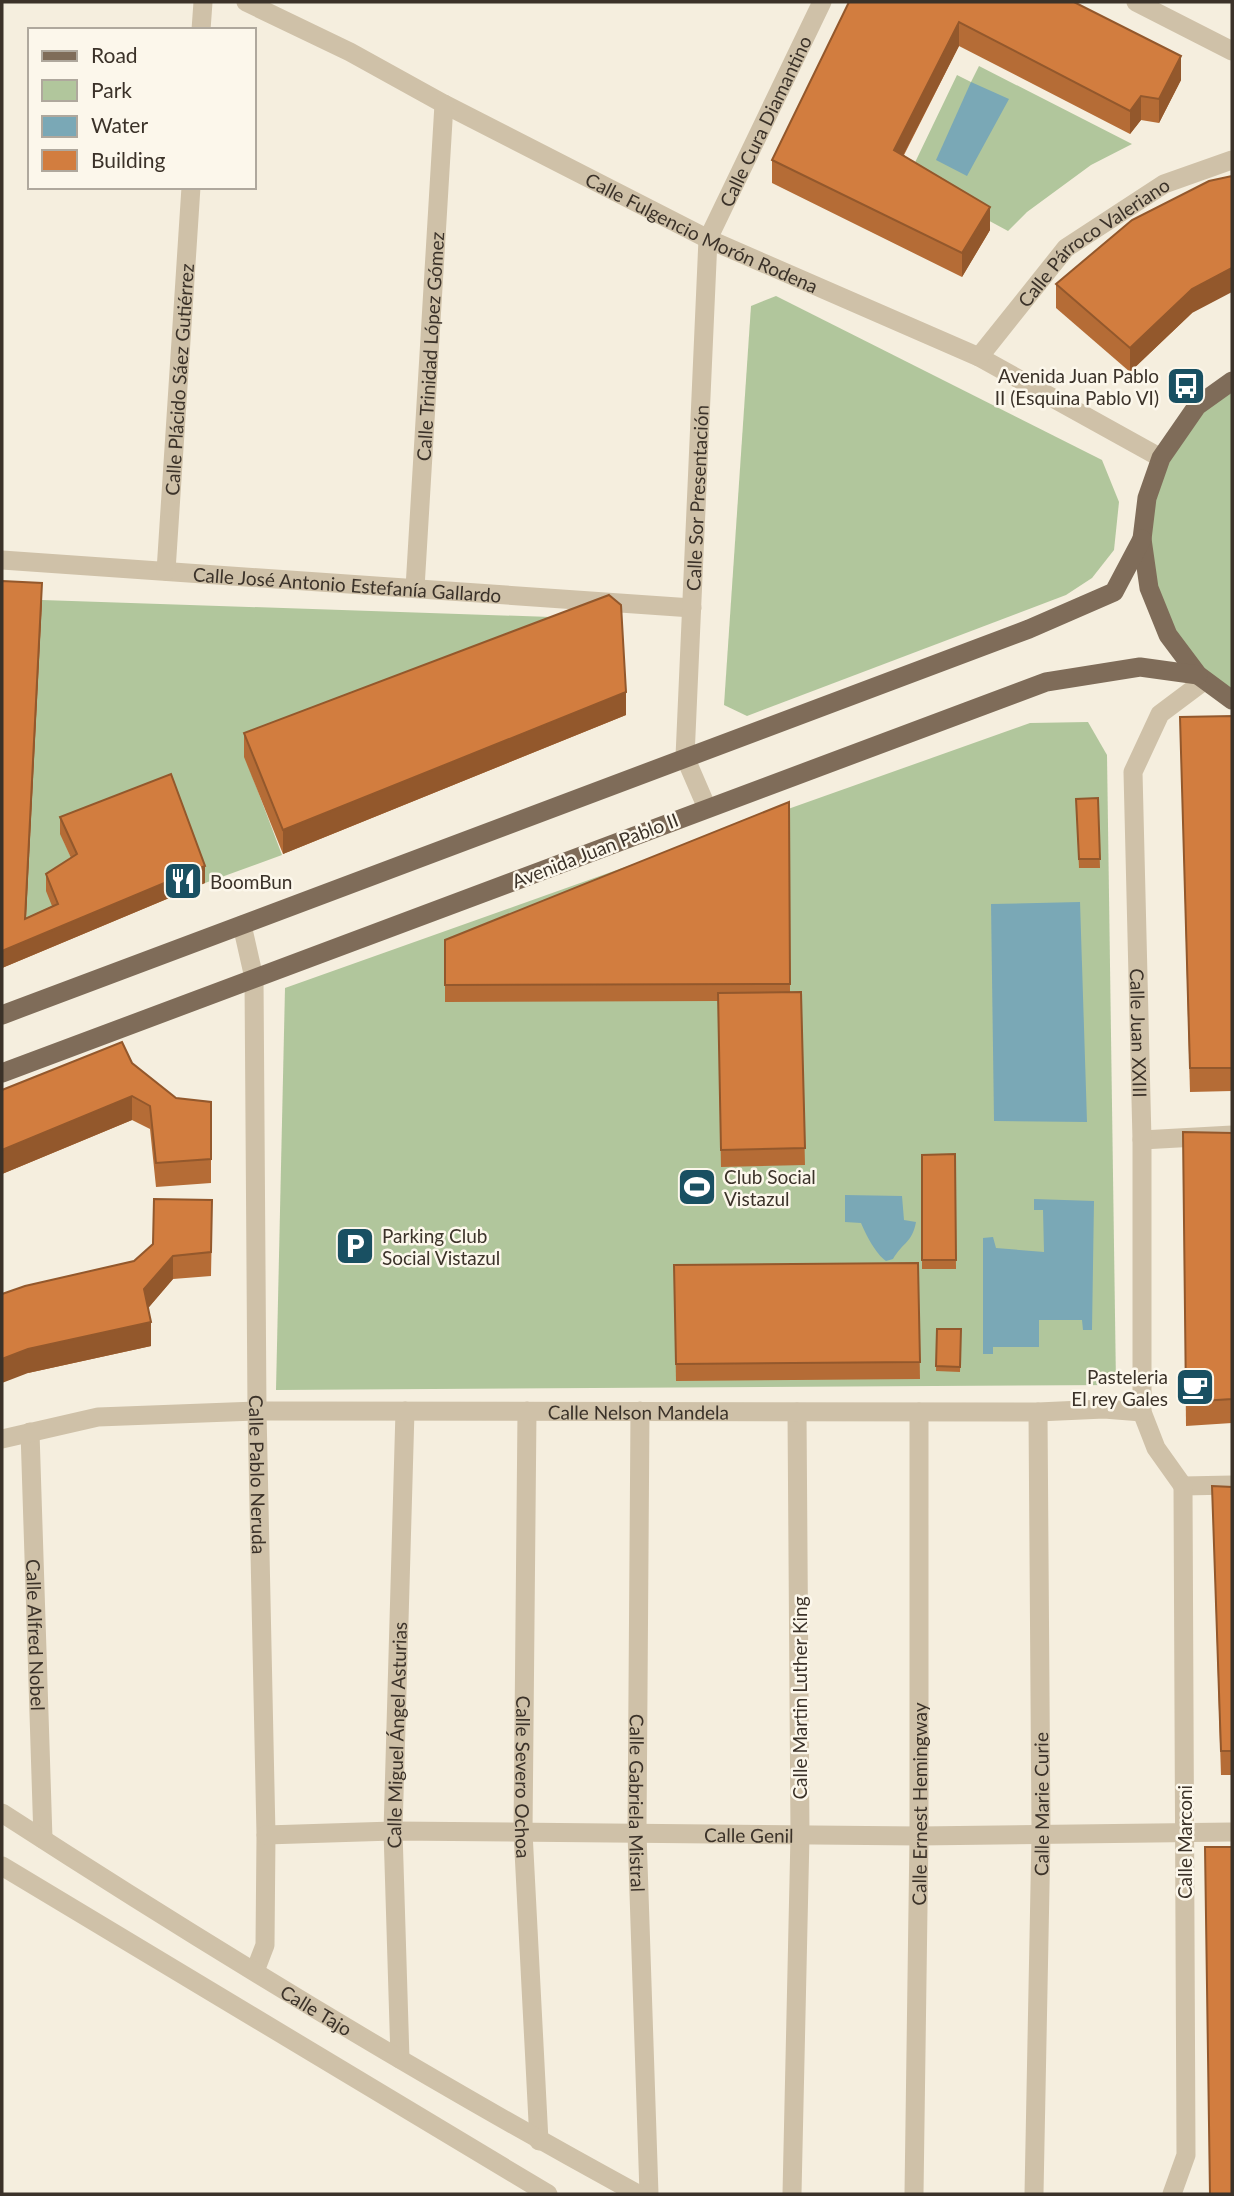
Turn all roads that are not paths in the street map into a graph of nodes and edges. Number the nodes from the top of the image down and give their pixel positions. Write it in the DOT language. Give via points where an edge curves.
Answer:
graph roads {
  1 [pos="203,2"];
  2 [pos="246,2"];
  3 [pos="822,2"];
  4 [pos="1136,2"];
  5 [pos="201,28"];
  6 [pos="1232,51"];
  7 [pos="444,104"];
  8 [pos="1232,160"];
  9 [pos="191,189"];
  10 [pos="708,239"];
  11 [pos="979,357"];
  12 [pos="1232,381"];
  13 [pos="1161,458"];
  14 [pos="1142,539"];
  15 [pos="2,560"];
  16 [pos="166,571"];
  17 [pos="415,588"];
  18 [pos="692,608"];
  19 [pos="1201,678"];
  20 [pos="1232,700"];
  21 [pos="685,757"];
  22 [pos="707,808"];
  23 [pos="242,925"];
  24 [pos="254,978"];
  25 [pos="2,1015"];
  26 [pos="2,1073"];
  27 [pos="1232,1135"];
  28 [pos="1142,1140"];
  29 [pos="257,1411"];
  30 [pos="405,1411"];
  31 [pos="527,1411"];
  32 [pos="640,1412"];
  33 [pos="797,1412"];
  34 [pos="919,1412"];
  35 [pos="1038,1412"];
  36 [pos="1142,1412"];
  37 [pos="30,1432"];
  38 [pos="2,1439"];
  39 [pos="1232,1485"];
  40 [pos="1183,1486"];
  41 [pos="2,1812"];
  42 [pos="393,1831"];
  43 [pos="523,1832"];
  44 [pos="1184,1832"];
  45 [pos="1232,1832"];
  46 [pos="637,1833"];
  47 [pos="266,1835"];
  48 [pos="800,1835"];
  49 [pos="1041,1835"];
  50 [pos="919,1836"];
  51 [pos="43,1839"];
  52 [pos="2,1866"];
  53 [pos="255,1971"];
  54 [pos="400,2059"];
  55 [pos="539,2141"];
  56 [pos="541,2193"];
  57 [pos="638,2194"];
  58 [pos="649,2194"];
  59 [pos="792,2194"];
  60 [pos="914,2194"];
  61 [pos="1034,2194"];
  62 [pos="1172,2194"];
  1 -- 5 [label="street"];
  2 -- 7 [label="street, Calle Fulgencio Morón Rodena"];
  3 -- 10 [label="street, Calle Cura Diamantino"];
  4 -- 6 [label="street"];
  7 -- 10 [label="street, Calle Fulgencio Morón Rodena"];
  7 -- 17 [label="street, Calle Trinidad López Gómez"];
  8 -- 11 [label="street, Calle Párroco Valeriano" via="1164,184 1066,248"];
  9 -- 16 [label="street, Calle Plácido Sáez Gutiérrez"];
  10 -- 11 [label="street, Calle Fulgencio Morón Rodena"];
  10 -- 18 [label="street, Calle Sor Presentación"];
  11 -- 13 [label="street, Calle Fulgencio Morón Rodena"];
  12 -- 13 [label="main road" via="1197,406"];
  13 -- 14 [label="main road" via="1147,498"];
  14 -- 19 [label="main road" via="1149,588 1168,635"];
  14 -- 21 [label="main road" via="1114,592 1029,629"];
  15 -- 16 [label="street, Calle José Antonio Estefanía Gallardo"];
  16 -- 17 [label="street, Calle José Antonio Estefanía Gallardo"];
  17 -- 18 [label="street, Calle José Antonio Estefanía Gallardo"];
  18 -- 21 [label="street, Calle Sor Presentación"];
  19 -- 20 [label="main road"];
  19 -- 22 [label="main road, Avenida Juan Pablo II" via="1140,667 1046,682"];
  19 -- 28 [label="street, Calle Juan XXIII" via="1160,714 1133,772"];
  21 -- 22 [label="street"];
  21 -- 23 [label="main road"];
  22 -- 24 [label="main road, Avenida Juan Pablo II"];
  23 -- 24 [label="street, Calle Pablo Neruda"];
  23 -- 25 [label="main road"];
  24 -- 26 [label="main road, Avenida Juan Pablo II"];
  24 -- 29 [label="street, Calle Pablo Neruda"];
  27 -- 28 [label="street"];
  28 -- 36 [label="street, Calle Juan XXIII"];
  29 -- 30 [label="street, Calle Nelson Mandela"];
  29 -- 37 [label="street, Calle Nelson Mandela" via="98,1417"];
  29 -- 47 [label="street, Calle Pablo Neruda"];
  30 -- 31 [label="street, Calle Nelson Mandela"];
  30 -- 42 [label="street, Calle Miguel Ángel Asturias"];
  31 -- 32 [label="street, Calle Nelson Mandela"];
  31 -- 43 [label="street, Calle Severo Ochoa"];
  32 -- 33 [label="street, Calle Nelson Mandela"];
  32 -- 46 [label="street, Calle Gabriela Mistral"];
  33 -- 34 [label="street, Calle Nelson Mandela"];
  33 -- 48 [label="street, Calle Martin Luther King"];
  34 -- 35 [label="street, Calle Nelson Mandela"];
  34 -- 50 [label="street, Calle Ernest Hemingway"];
  35 -- 36 [label="street, Calle Nelson Mandela"];
  35 -- 49 [label="street, Calle Marie Curie"];
  36 -- 40 [label="street" via="1156,1448"];
  37 -- 38 [label="street, Calle Nelson Mandela"];
  37 -- 51 [label="street, Calle Alfred Nobel"];
  39 -- 40 [label="street"];
  40 -- 44 [label="street, Calle Marconi"];
  41 -- 51 [label="street, Calle Tajo"];
  42 -- 43 [label="street, Calle Genil"];
  42 -- 47 [label="street, Calle Genil"];
  42 -- 54 [label="street, Calle Miguel Ángel Asturias"];
  43 -- 46 [label="street, Calle Genil"];
  43 -- 55 [label="street, Calle Severo Ochoa"];
  44 -- 45 [label="street, Calle Genil"];
  44 -- 49 [label="street, Calle Genil"];
  44 -- 62 [label="street, Calle Marconi" via="1186,2155"];
  46 -- 48 [label="street, Calle Genil"];
  46 -- 58 [label="street, Calle Gabriela Mistral"];
  47 -- 53 [label="street, Calle Pablo Neruda" via="265,1945"];
  48 -- 50 [label="street, Calle Genil"];
  48 -- 59 [label="street, Calle Martin Luther King"];
  49 -- 50 [label="street, Calle Genil"];
  49 -- 61 [label="street, Calle Marie Curie"];
  50 -- 60 [label="street, Calle Ernest Hemingway"];
  51 -- 53 [label="street, Calle Tajo"];
  52 -- 56 [label="street"];
  53 -- 54 [label="street, Calle Tajo"];
  54 -- 55 [label="street, Calle Tajo"];
  55 -- 57 [label="street, Calle Tajo"];
}
